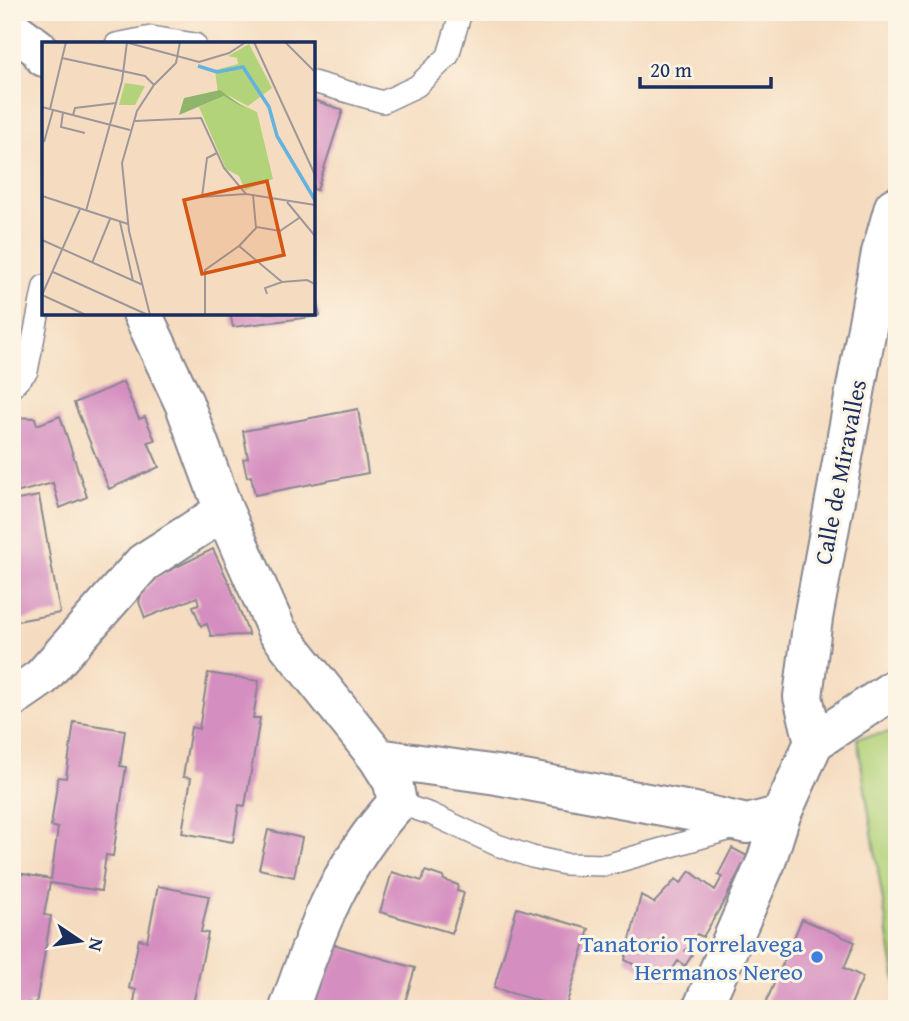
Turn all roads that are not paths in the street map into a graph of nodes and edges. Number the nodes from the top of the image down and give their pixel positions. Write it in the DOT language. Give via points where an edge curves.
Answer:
graph roads {
  1 [pos="461,12"];
  2 [pos="12,29"];
  3 [pos="126,42"];
  4 [pos="182,42"];
  5 [pos="42,54"];
  6 [pos="315,83"];
  7 [pos="897,206"];
  8 [pos="42,296"];
  9 [pos="143,315"];
  10 [pos="12,387"];
  11 [pos="224,511"];
  12 [pos="897,687"];
  13 [pos="12,698"];
  14 [pos="814,742"];
  15 [pos="378,758"];
  16 [pos="397,803"];
  17 [pos="764,819"];
  18 [pos="289,1009"];
  19 [pos="702,1009"];
  1 -- 6 [label="lane" via="448,56 417,86 383,102"];
  2 -- 5 [label="street"];
  3 -- 4 [label="lane" via="151,37"];
  7 -- 14 [label="street, Calle de Miravalles" via="881,253 813,618 803,697"];
  8 -- 10 [label="lane" via="27,371"];
  9 -- 11 [label="street" via="184,403"];
  11 -- 13 [label="street" via="143,563 41,678"];
  11 -- 15 [label="street" via="277,631"];
  12 -- 14 [label="street"];
  14 -- 17 [label="street"];
  15 -- 16 [label="street" via="393,782"];
  15 -- 17 [label="street"];
  16 -- 17 [label="lane" via="532,857 585,865 606,865"];
  16 -- 18 [label="street" via="350,862 327,907"];
  17 -- 19 [label="street" via="766,862"];
}
